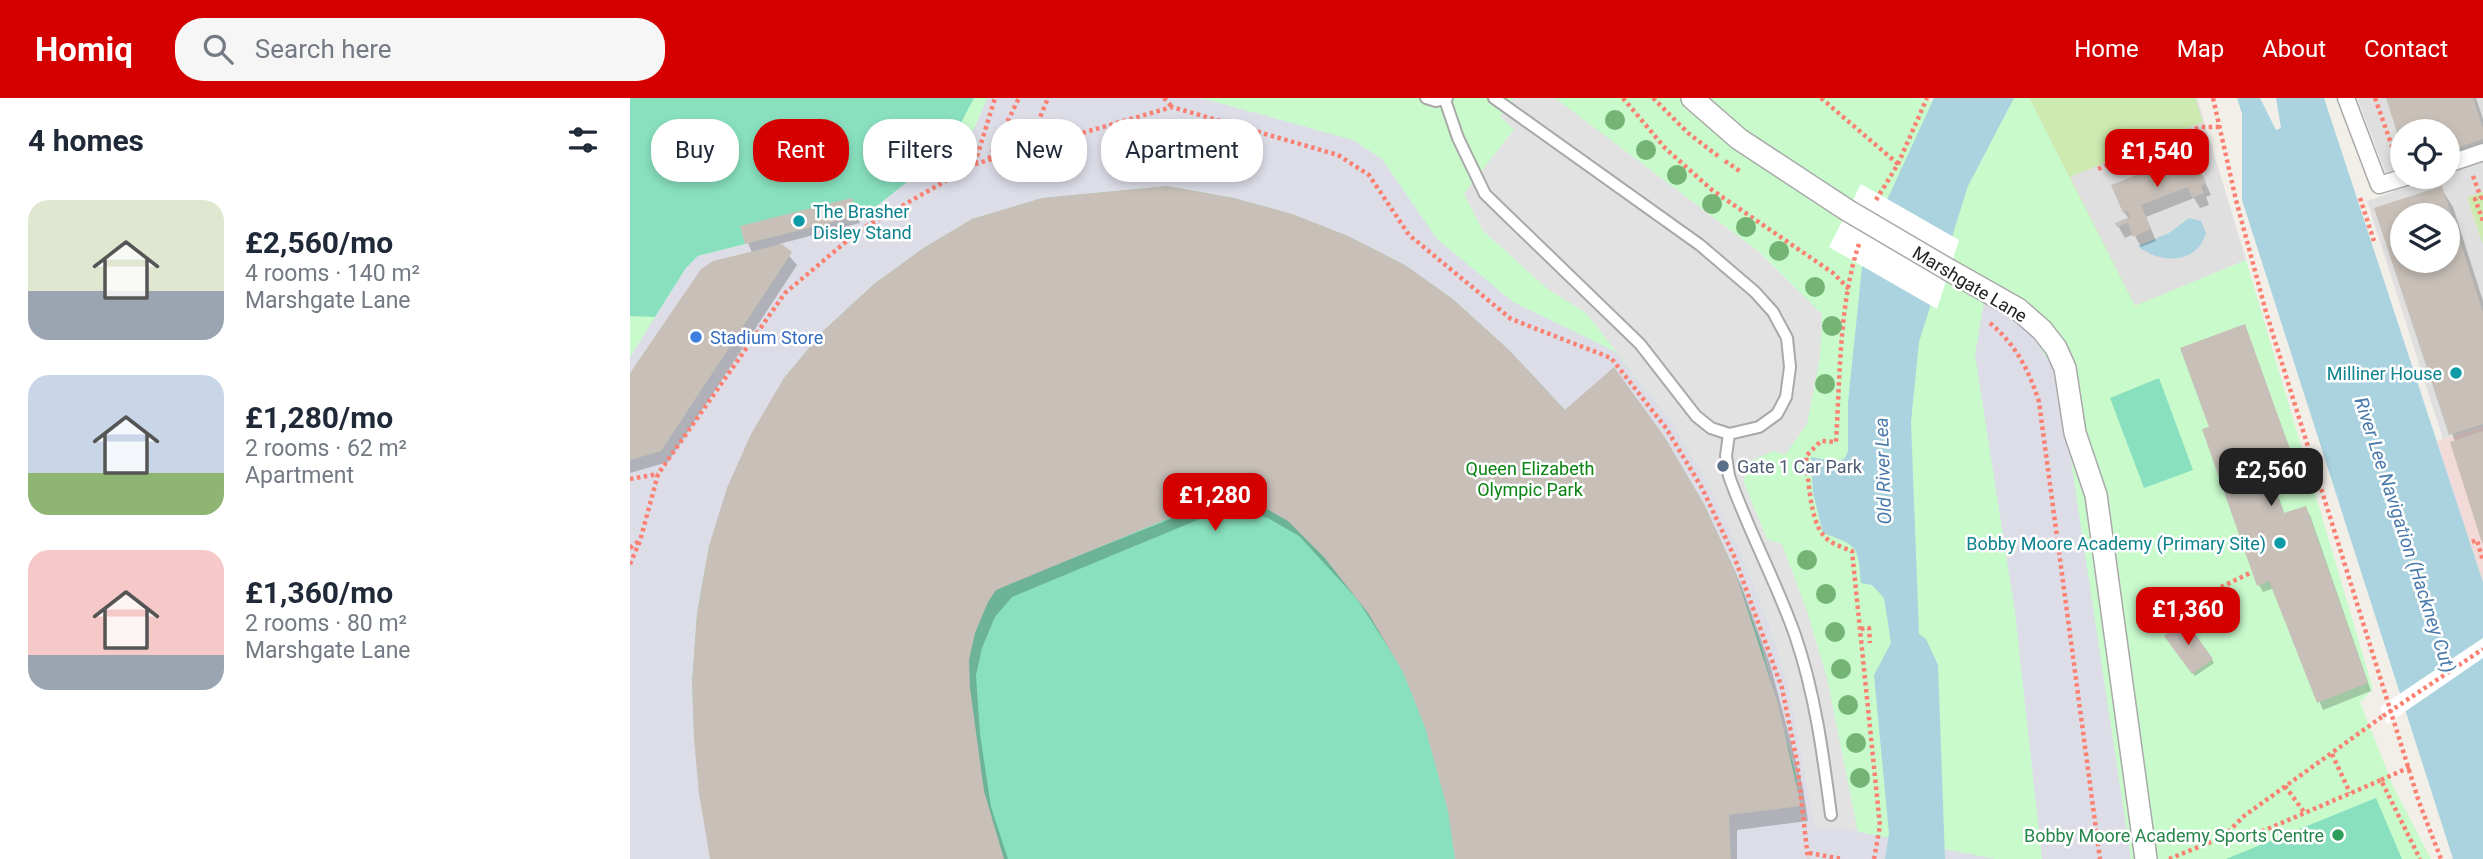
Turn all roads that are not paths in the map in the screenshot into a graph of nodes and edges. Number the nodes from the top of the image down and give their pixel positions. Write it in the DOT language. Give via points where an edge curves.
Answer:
graph roads {
  1 [pos="1426,98"];
  2 [pos="1494,98"];
  3 [pos="1692,98"];
  4 [pos="2346,98"];
  5 [pos="1446,99"];
  6 [pos="2483,152"];
  7 [pos="2460,160"];
  8 [pos="2390,182"];
  9 [pos="1729,434"];
  10 [pos="1831,815"];
  11 [pos="2146,859"];
  1 -- 5 [label="lane"];
  2 -- 9 [label="lane" via="1700,245 1773,312 1787,338 1786,397 1777,414 1759,427"];
  3 -- 11 [label="street, Marshgate Lane, bridge" via="1796,180 2018,309 2056,348 2065,368 2075,433 2096,495"];
  4 -- 8 [label="street" via="2379,185"];
  5 -- 9 [label="lane" via="1462,149 1485,194 1640,344 1696,416"];
  6 -- 7 [label="street"];
  9 -- 10 [label="lane" via="1729,475 1795,635 1809,686"];
}
